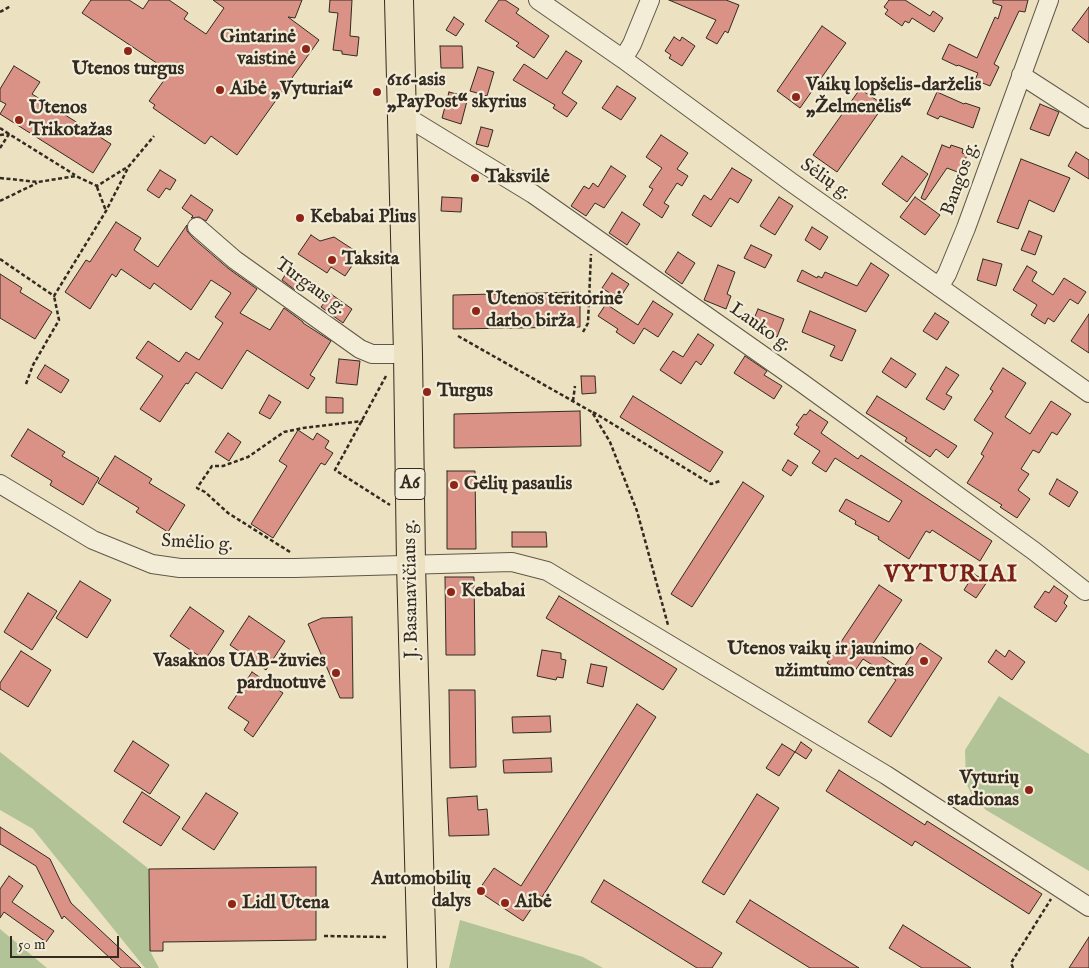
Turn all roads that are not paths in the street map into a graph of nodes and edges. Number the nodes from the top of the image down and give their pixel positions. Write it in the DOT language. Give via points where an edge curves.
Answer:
graph roads {
  1 [pos="399,0"];
  2 [pos="538,0"];
  3 [pos="650,0"];
  4 [pos="1048,0"];
  5 [pos="623,59"];
  6 [pos="1021,75"];
  7 [pos="402,114"];
  8 [pos="1089,119"];
  9 [pos="197,228"];
  10 [pos="939,287"];
  11 [pos="398,354"];
  12 [pos="1089,392"];
  13 [pos="0,484"];
  14 [pos="411,564"];
  15 [pos="1085,591"];
  16 [pos="1089,907"];
  17 [pos="422,968"];
  1 -- 7 [label="main road, J. Basanavičiaus g. / A6"];
  2 -- 5 [label="street, Sėlių g."];
  3 -- 5 [label="street"];
  4 -- 6 [label="street, Bangos g."];
  5 -- 10 [label="street, Sėlių g."];
  6 -- 8 [label="street"];
  6 -- 10 [label="street, Bangos g." via="966,228"];
  7 -- 11 [label="main road, J. Basanavičiaus g. / A6"];
  7 -- 15 [label="street, Lauko g." via="533,194 802,383"];
  9 -- 11 [label="street, Turgaus g." via="235,260 360,349 372,354"];
  10 -- 12 [label="street, Sėlių g."];
  11 -- 14 [label="main road, J. Basanavičiaus g. / A6"];
  13 -- 14 [label="street, Smėlio g." via="94,540 152,564 180,568 296,568"];
  14 -- 16 [label="street, Smėlio g." via="512,562 547,571 886,775"];
  14 -- 17 [label="main road, J. Basanavičiaus g. / A6"];
}
